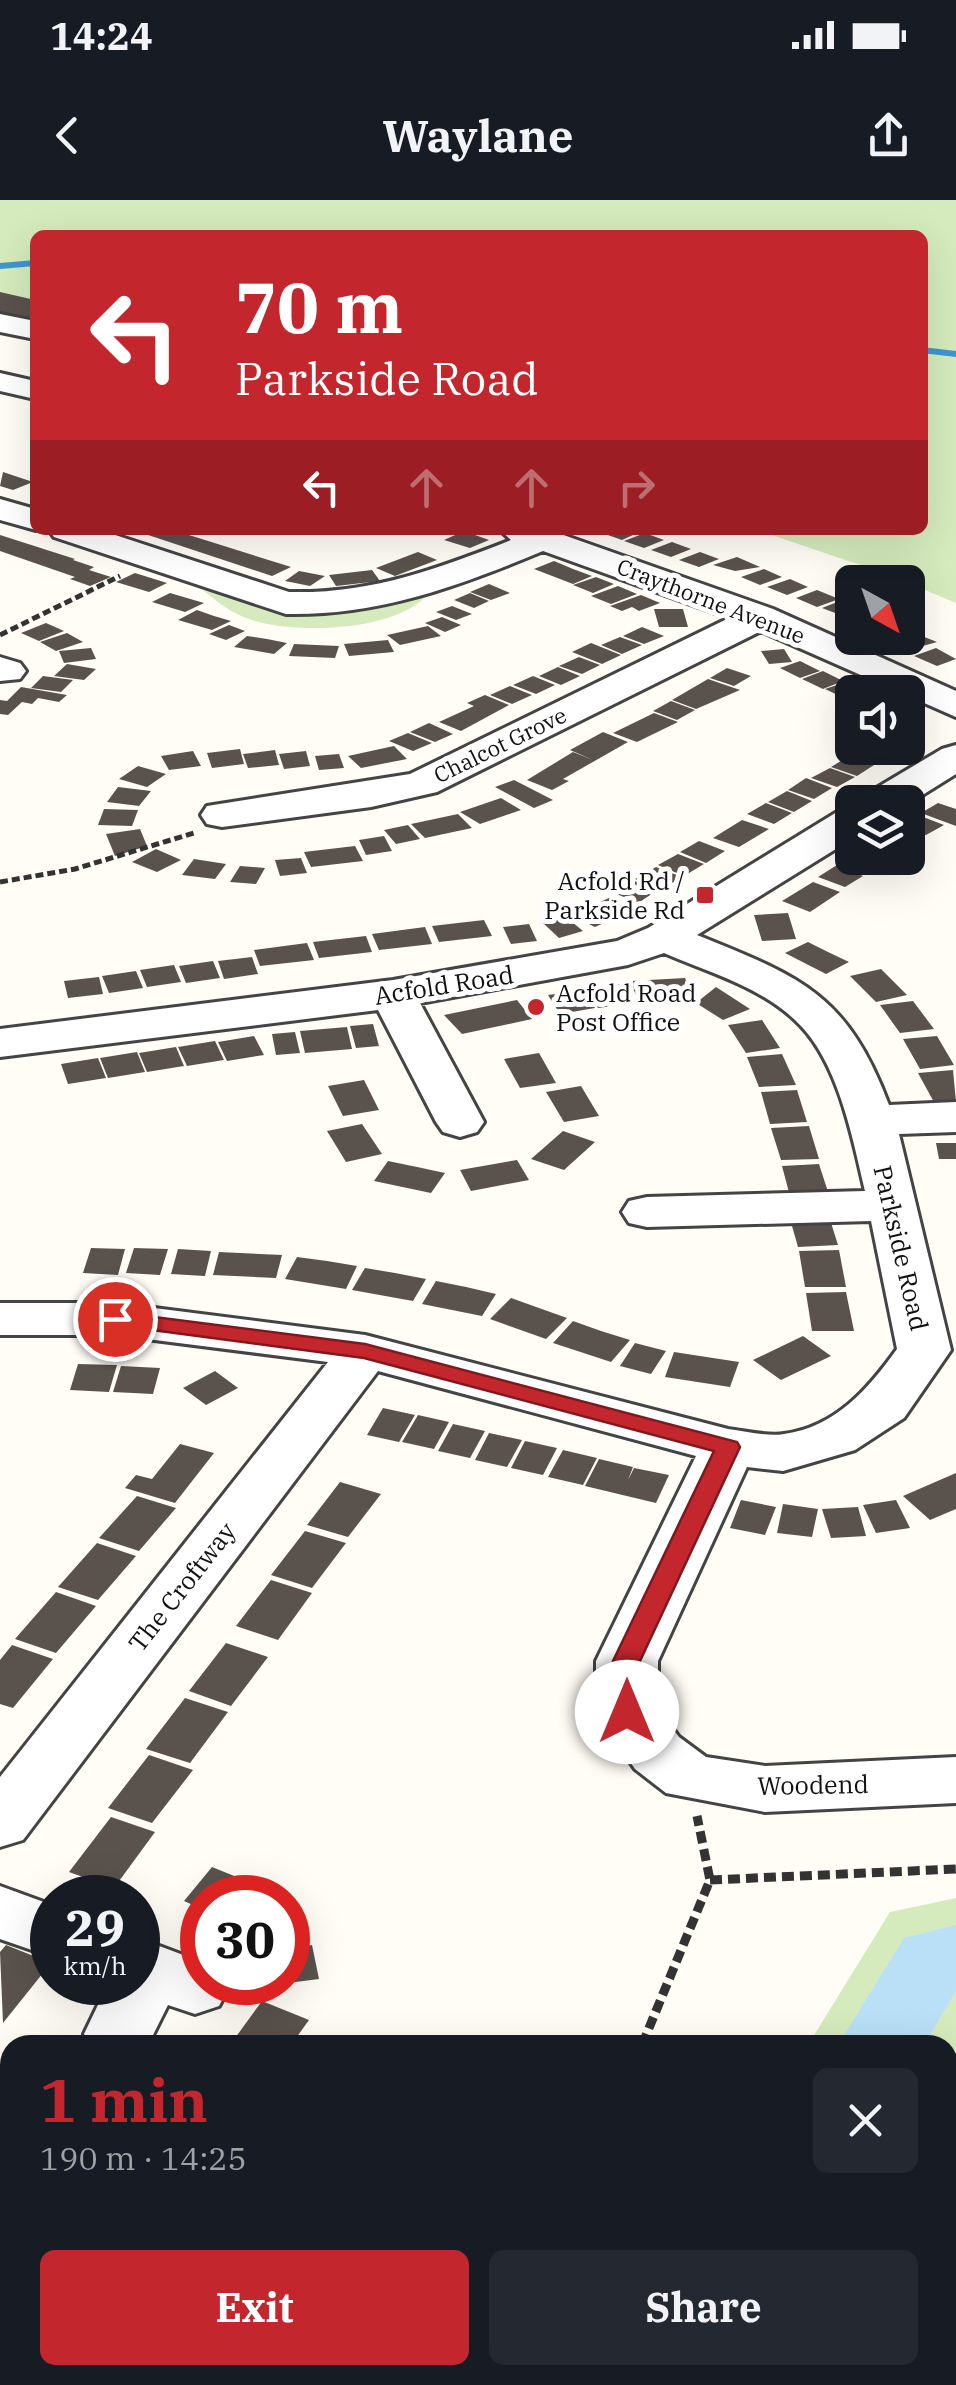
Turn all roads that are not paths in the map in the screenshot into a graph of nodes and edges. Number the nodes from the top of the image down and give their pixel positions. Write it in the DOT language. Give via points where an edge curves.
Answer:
graph roads {
  1 [pos="0,323"];
  2 [pos="30,329"];
  3 [pos="0,382"];
  4 [pos="30,389"];
  5 [pos="0,509"];
  6 [pos="30,518"];
  7 [pos="80,535"];
  8 [pos="528,535"];
  9 [pos="533,535"];
  10 [pos="760,617"];
  11 [pos="956,705"];
  12 [pos="956,757"];
  13 [pos="910,785"];
  14 [pos="219,820"];
  15 [pos="835,831"];
  16 [pos="664,937"];
  17 [pos="393,994"];
  18 [pos="0,1043"];
  19 [pos="956,1116"];
  20 [pos="872,1120"];
  21 [pos="456,1123"];
  22 [pos="891,1205"];
  23 [pos="647,1212"];
  24 [pos="0,1318"];
  25 [pos="365,1351"];
  26 [pos="728,1447"];
  27 [pos="956,1780"];
  28 [pos="0,1823"];
  29 [pos="0,1912"];
  30 [pos="30,1924"];
  31 [pos="161,1974"];
  32 [pos="118,2034"];
  1 -- 2 [label="street"];
  3 -- 4 [label="street"];
  5 -- 6 [label="street"];
  7 -- 8 [label="street" via="286,604 347,605 432,582"];
  9 -- 10 [label="street, Craythorne Avenue"];
  10 -- 11 [label="street, Craythorne Avenue"];
  10 -- 14 [label="street, Chalcot Grove" via="423,783"];
  12 -- 13 [label="street"];
  15 -- 16 [label="street, Acfold Road"];
  16 -- 17 [label="street, Acfold Road" via="612,956"];
  16 -- 20 [label="street, Parkside Road" via="811,1010 830,1030"];
  17 -- 18 [label="street, Acfold Road"];
  17 -- 21 [label="street"];
  19 -- 20 [label="street"];
  20 -- 22 [label="street, Parkside Road"];
  22 -- 23 [label="street"];
  22 -- 26 [label="street, Parkside Road" via="924,1350 884,1406 835,1438 783,1452"];
  24 -- 25 [label="street, Parkside Road" via="115,1319"];
  25 -- 26 [label="street, Parkside Road"];
  25 -- 28 [label="street, The Croftway"];
  26 -- 27 [label="street, Woodend" via="627,1661 627,1712 658,1753 689,1777 765,1790"];
  29 -- 30 [label="street"];
  31 -- 32 [label="street"];
}
